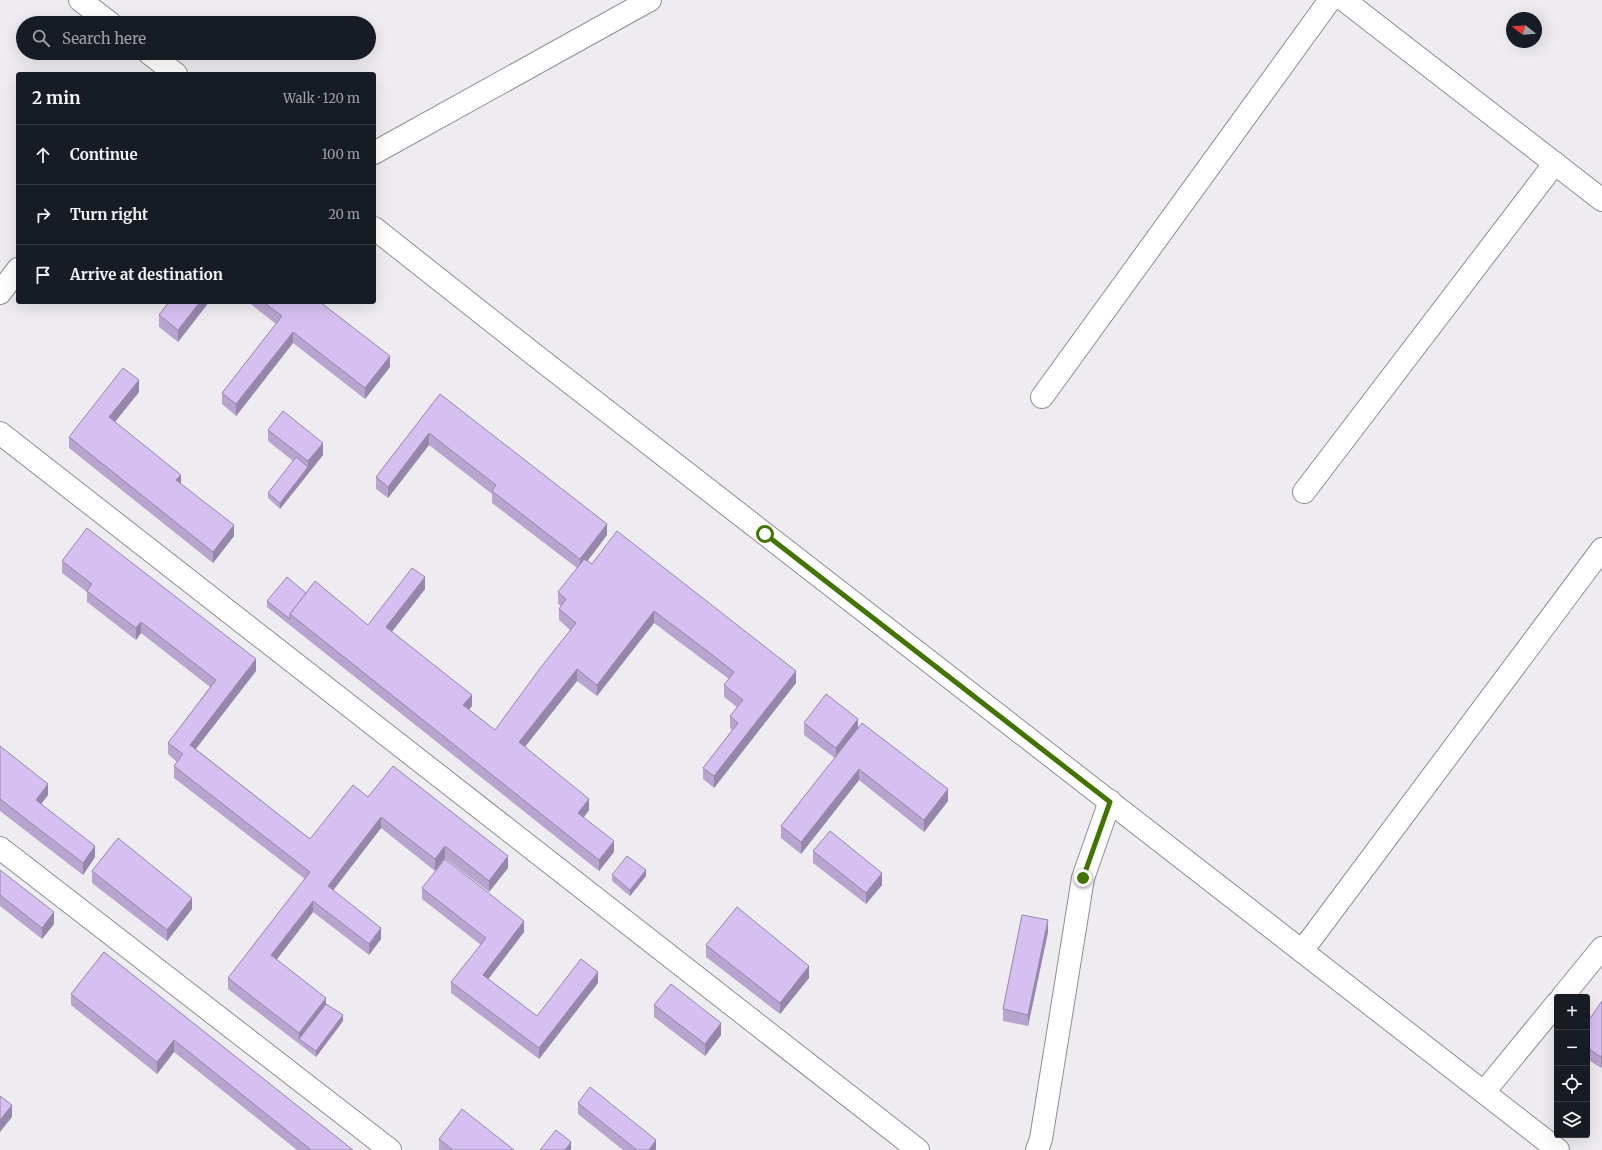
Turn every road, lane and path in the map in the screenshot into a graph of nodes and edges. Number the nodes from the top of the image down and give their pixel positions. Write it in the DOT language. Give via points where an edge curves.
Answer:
graph roads {
  1 [pos="80,0"];
  2 [pos="650,0"];
  3 [pos="1330,0"];
  4 [pos="1344,0"];
  5 [pos="101,16"];
  6 [pos="156,60"];
  7 [pos="169,72"];
  8 [pos="376,151"];
  9 [pos="1555,163"];
  10 [pos="1602,200"];
  11 [pos="376,230"];
  12 [pos="16,272"];
  13 [pos="0,293"];
  14 [pos="1042,397"];
  15 [pos="0,433"];
  16 [pos="1304,492"];
  17 [pos="1602,549"];
  18 [pos="1110,802"];
  19 [pos="0,848"];
  20 [pos="1602,948"];
  21 [pos="1302,950"];
  22 [pos="1564,994"];
  23 [pos="1554,1007"];
  24 [pos="1484,1092"];
  25 [pos="390,1150"];
  26 [pos="918,1150"];
  27 [pos="1037,1150"];
  28 [pos="1558,1150"];
  1 -- 5 [label="street"];
  2 -- 8 [label="street"];
  3 -- 14 [label="street"];
  4 -- 9 [label="street"];
  6 -- 7 [label="street"];
  9 -- 10 [label="street"];
  9 -- 16 [label="street"];
  11 -- 18 [label="street"];
  12 -- 13 [label="street"];
  15 -- 26 [label="street"];
  17 -- 21 [label="street"];
  18 -- 21 [label="street"];
  18 -- 27 [label="street" via="1083,878 1041,1139"];
  19 -- 25 [label="street"];
  20 -- 22 [label="street"];
  21 -- 24 [label="street"];
  23 -- 24 [label="street"];
  24 -- 28 [label="street"];
}
